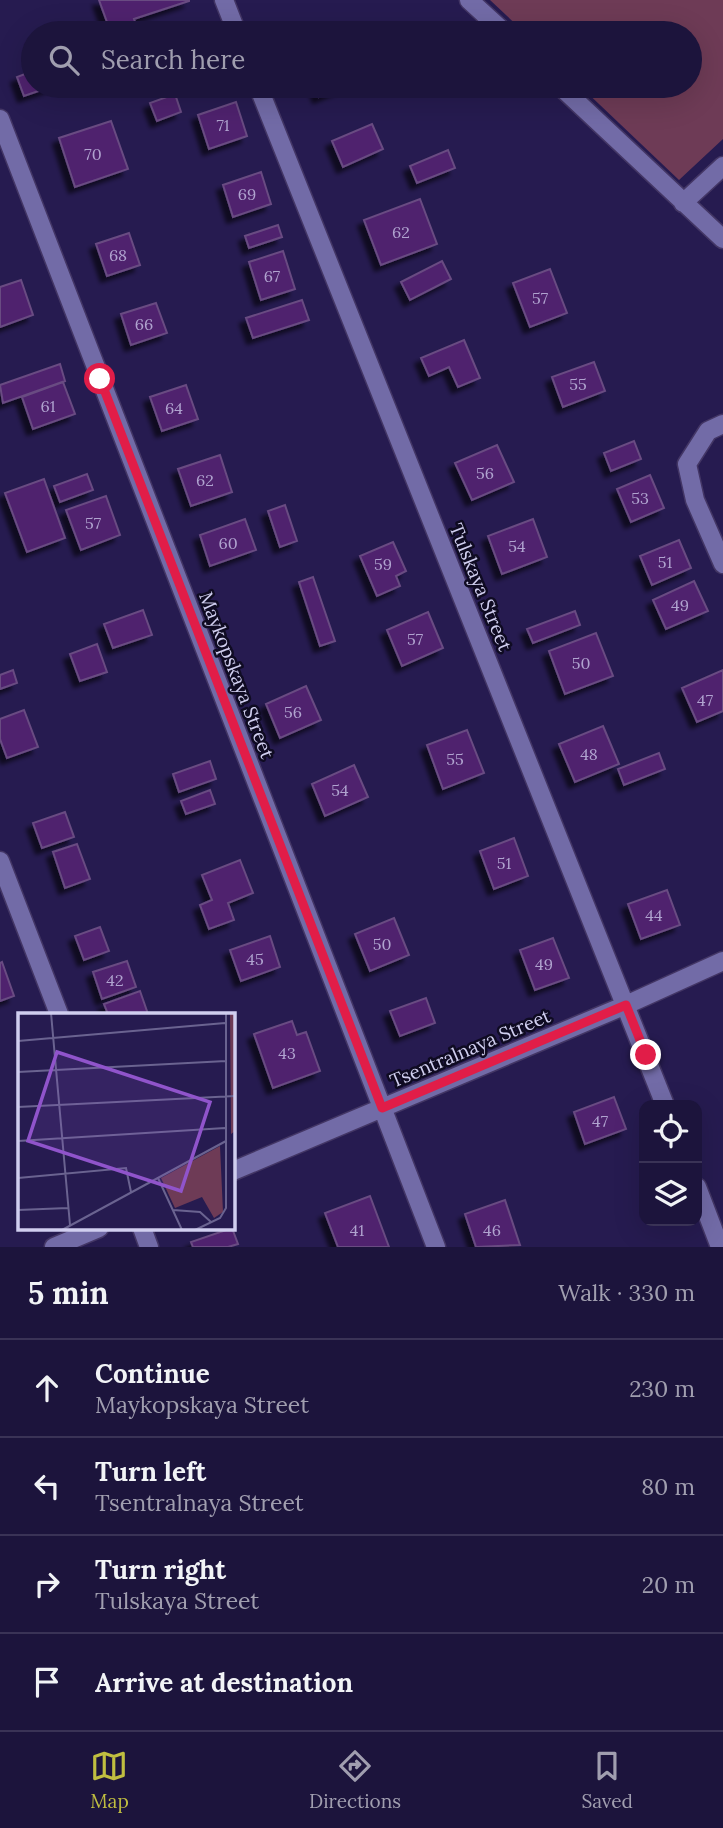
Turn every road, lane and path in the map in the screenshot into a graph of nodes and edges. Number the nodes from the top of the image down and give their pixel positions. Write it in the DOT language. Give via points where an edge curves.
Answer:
graph roads {
  1 [pos="223,0"];
  2 [pos="470,0"];
  3 [pos="232,21"];
  4 [pos="492,21"];
  5 [pos="263,98"];
  6 [pos="573,98"];
  7 [pos="0,119"];
  8 [pos="723,166"];
  9 [pos="683,202"];
  10 [pos="723,239"];
  11 [pos="723,424"];
  12 [pos="723,564"];
  13 [pos="0,861"];
  14 [pos="723,961"];
  15 [pos="626,1005"];
  16 [pos="59,1013"];
  17 [pos="663,1100"];
  18 [pos="382,1108"];
  19 [pos="234,1171"];
  20 [pos="702,1200"];
  21 [pos="94,1230"];
  22 [pos="143,1230"];
  23 [pos="54,1247"];
  24 [pos="149,1247"];
  25 [pos="436,1247"];
  26 [pos="720,1247"];
  1 -- 3 [label="street"];
  2 -- 4 [label="street"];
  5 -- 15 [label="street, Tulskaya Street"];
  6 -- 9 [label="street"];
  7 -- 18 [label="street, Maykopskaya Street"];
  8 -- 9 [label="street"];
  9 -- 10 [label="street"];
  11 -- 12 [label="street" via="708,431 687,464 695,500"];
  13 -- 16 [label="street"];
  14 -- 15 [label="street, Tsentralnaya Street"];
  15 -- 17 [label="street, Tulskaya Street"];
  15 -- 18 [label="street, Tsentralnaya Street"];
  18 -- 19 [label="street, Tsentralnaya Street"];
  18 -- 25 [label="street, Maykopskaya Street"];
  20 -- 26 [label="street"];
  21 -- 23 [label="street"];
  22 -- 24 [label="street"];
}
